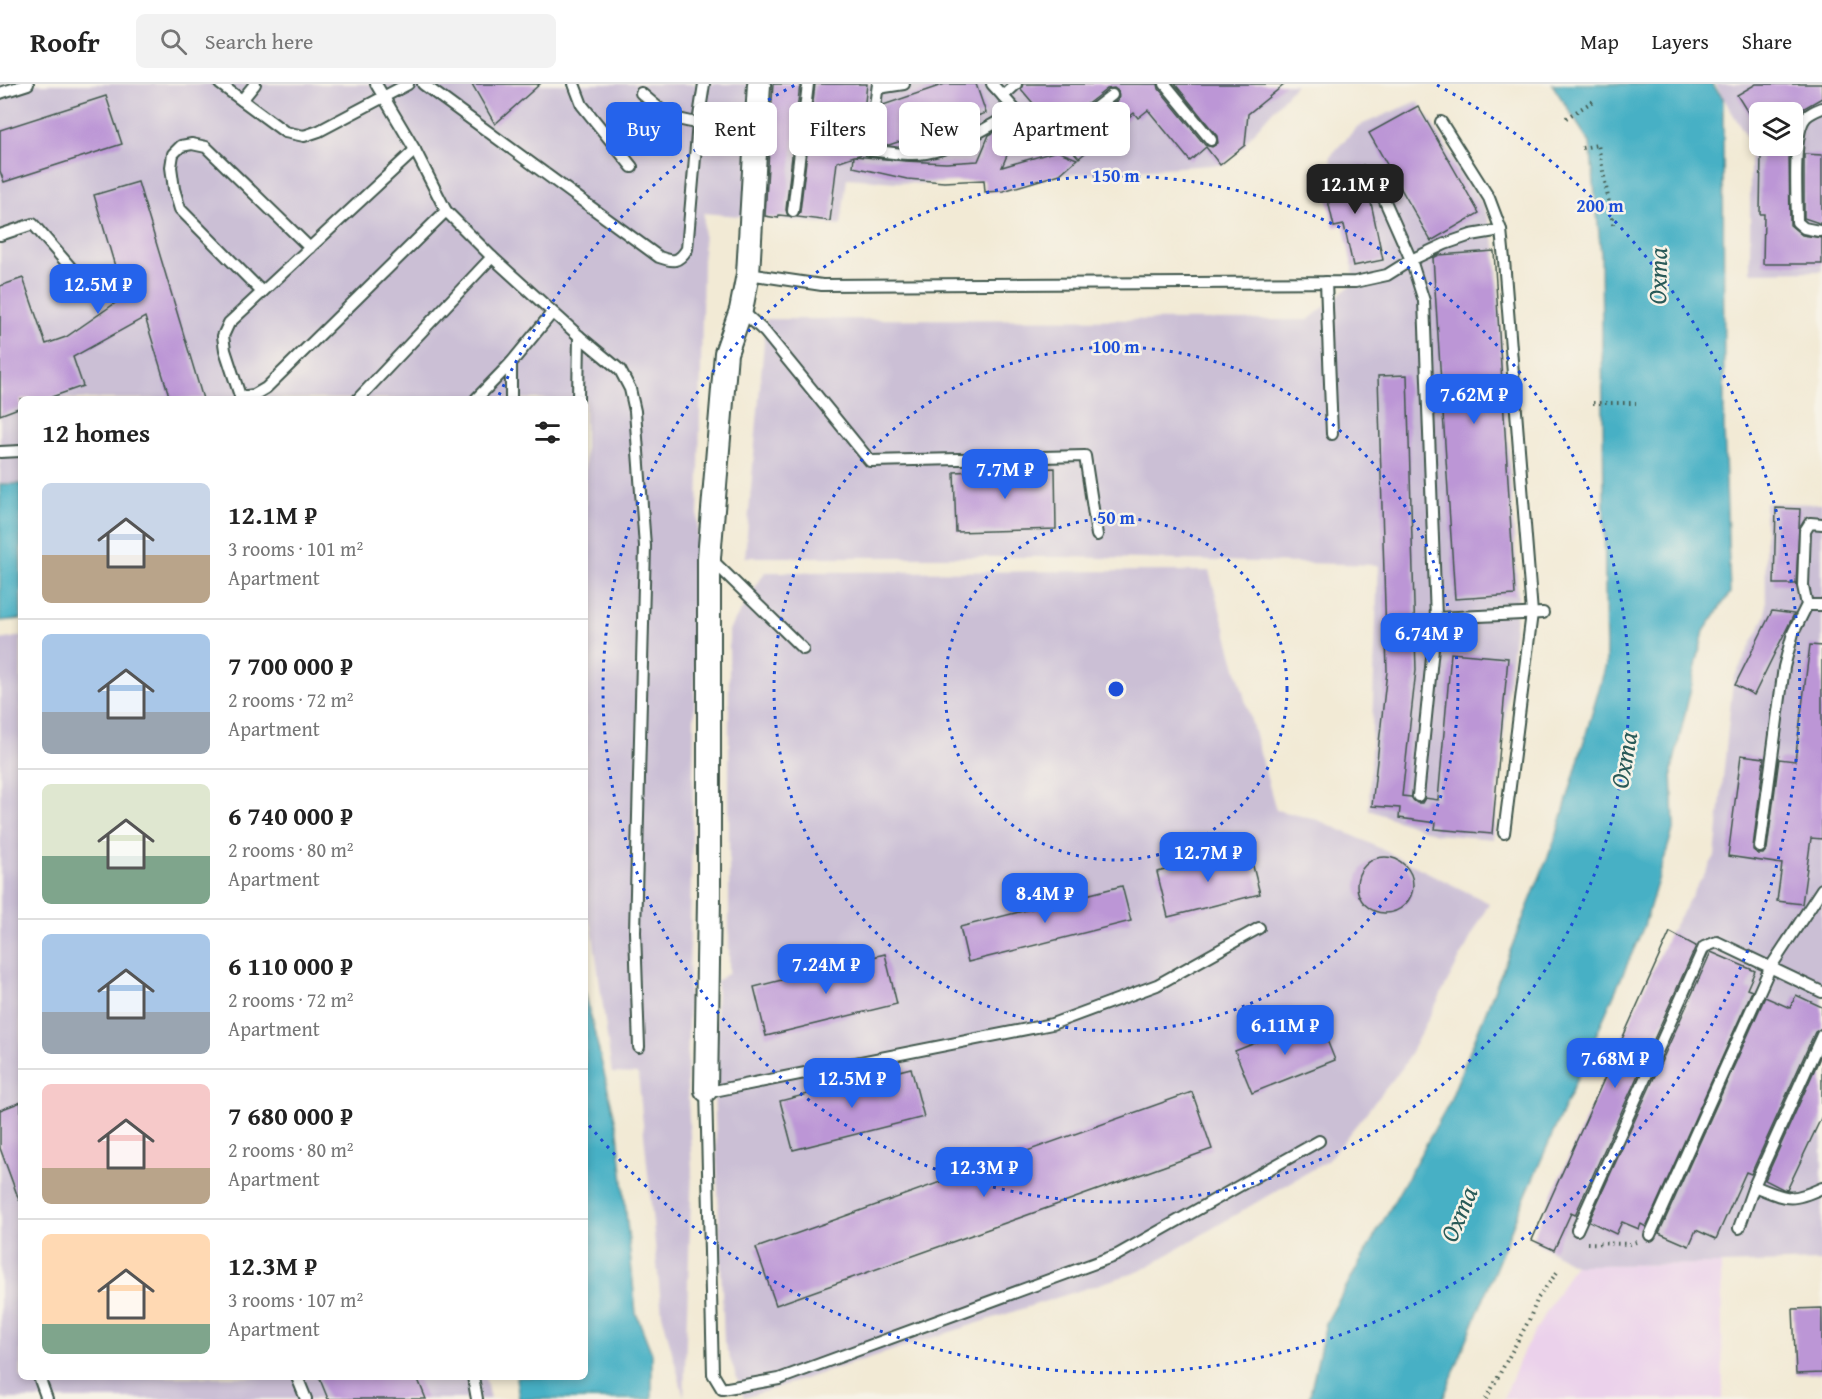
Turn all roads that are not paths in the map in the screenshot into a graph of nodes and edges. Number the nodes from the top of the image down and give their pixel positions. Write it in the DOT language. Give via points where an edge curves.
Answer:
graph roads {
  1 [pos="28,84"];
  2 [pos="220,84"];
  3 [pos="255,84"];
  4 [pos="376,84"];
  5 [pos="408,84"];
  6 [pos="423,84"];
  7 [pos="574,84"];
  8 [pos="704,84"];
  9 [pos="759,84"];
  10 [pos="808,84"];
  11 [pos="904,84"];
  12 [pos="992,84"];
  13 [pos="1016,84"];
  14 [pos="1165,84"];
  15 [pos="878,86"];
  16 [pos="0,93"];
  17 [pos="641,93"];
  18 [pos="1112,95"];
  19 [pos="1003,96"];
  20 [pos="382,98"];
  21 [pos="242,100"];
  22 [pos="701,102"];
  23 [pos="1009,102"];
  24 [pos="1103,102"];
  25 [pos="1822,108"];
  26 [pos="694,122"];
  27 [pos="1441,122"];
  28 [pos="992,124"];
  29 [pos="1211,140"];
  30 [pos="415,150"];
  31 [pos="695,156"];
  32 [pos="632,167"];
  33 [pos="1372,172"];
  34 [pos="446,211"];
  35 [pos="793,211"];
  36 [pos="1501,230"];
  37 [pos="1819,231"];
  38 [pos="0,235"];
  39 [pos="310,248"];
  40 [pos="492,257"];
  41 [pos="1411,260"];
  42 [pos="748,274"];
  43 [pos="1326,282"];
  44 [pos="84,283"];
  45 [pos="262,292"];
  46 [pos="741,310"];
  47 [pos="552,313"];
  48 [pos="579,336"];
  49 [pos="511,363"];
  50 [pos="239,396"];
  51 [pos="247,396"];
  52 [pos="361,396"];
  53 [pos="479,396"];
  54 [pos="511,396"];
  55 [pos="578,396"];
  56 [pos="1332,434"];
  57 [pos="18,451"];
  58 [pos="0,452"];
  59 [pos="1822,524"];
  60 [pos="1097,535"];
  61 [pos="710,558"];
  62 [pos="1807,605"];
  63 [pos="1822,605"];
  64 [pos="1538,614"];
  65 [pos="1436,618"];
  66 [pos="803,650"];
  67 [pos="1418,796"];
  68 [pos="1504,833"];
  69 [pos="1760,847"];
  70 [pos="1822,890"];
  71 [pos="1259,928"];
  72 [pos="1770,968"];
  73 [pos="1822,992"];
  74 [pos="1822,1035"];
  75 [pos="639,1047"];
  76 [pos="706,1090"];
  77 [pos="1319,1141"];
  78 [pos="1754,1186"];
  79 [pos="1822,1188"];
  80 [pos="1739,1228"];
  81 [pos="1577,1230"];
  82 [pos="1650,1235"];
  83 [pos="40,1380"];
  84 [pos="298,1380"];
  85 [pos="474,1380"];
  86 [pos="47,1399"];
  87 [pos="306,1399"];
  88 [pos="477,1399"];
  1 -- 16 [label="lane"];
  2 -- 21 [label="lane"];
  3 -- 21 [label="lane"];
  4 -- 20 [label="lane"];
  5 -- 20 [label="lane"];
  6 -- 31 [label="lane" via="658,257 671,261 681,258 687,249"];
  7 -- 32 [label="lane" via="582,105"];
  8 -- 22 [label="lane"];
  9 -- 42 [label="street"];
  10 -- 35 [label="lane"];
  11 -- 15 [label="lane"];
  12 -- 19 [label="lane"];
  13 -- 19 [label="lane"];
  14 -- 29 [label="lane"];
  15 -- 28 [label="lane" via="869,150 926,153 953,145"];
  17 -- 26 [label="lane" via="663,112"];
  18 -- 24 [label="lane"];
  19 -- 23 [label="lane"];
  20 -- 21 [label="lane" via="304,136 285,132"];
  20 -- 30 [label="lane"];
  25 -- 37 [label="lane" via="1807,115 1800,127 1798,144 1797,222"];
  27 -- 36 [label="lane" via="1489,198"];
  30 -- 34 [label="lane"];
  30 -- 39 [label="lane"];
  33 -- 41 [label="lane"];
  34 -- 40 [label="lane"];
  34 -- 51 [label="lane" via="266,388"];
  36 -- 41 [label="lane" via="1445,243"];
  36 -- 64 [label="lane"];
  38 -- 44 [label="lane" via="33,224"];
  39 -- 45 [label="lane"];
  39 -- 45 [label="lane" via="206,147 181,146 173,154 171,167 180,209"];
  40 -- 47 [label="lane"];
  40 -- 52 [label="lane"];
  41 -- 43 [label="lane" via="1387,275 1355,282"];
  41 -- 65 [label="lane" via="1424,301"];
  42 -- 43 [label="lane" via="822,285"];
  42 -- 46 [label="street"];
  43 -- 56 [label="lane"];
  45 -- 50 [label="lane" via="229,323 224,336"];
  46 -- 60 [label="lane" via="765,332 870,461 1085,456"];
  46 -- 61 [label="street" via="726,353"];
  47 -- 48 [label="lane"];
  47 -- 49 [label="lane"];
  48 -- 55 [label="lane"];
  48 -- 75 [label="lane" via="620,370 635,411 645,546 635,932"];
  49 -- 53 [label="lane"];
  49 -- 54 [label="lane"];
  57 -- 58 [label="lane"];
  59 -- 62 [label="lane" via="1810,523 1804,531 1803,586"];
  61 -- 66 [label="lane"];
  61 -- 76 [label="street"];
  62 -- 63 [label="lane"];
  62 -- 69 [label="lane" via="1793,633 1784,667"];
  64 -- 65 [label="lane"];
  64 -- 68 [label="lane"];
  65 -- 67 [label="lane"];
  70 -- 72 [label="lane"];
  71 -- 76 [label="lane" via="1157,984 1052,1024"];
  72 -- 73 [label="lane"];
  72 -- 81 [label="lane" via="1717,942 1704,947"];
  72 -- 82 [label="lane"];
  74 -- 78 [label="lane"];
  76 -- 77 [label="lane" via="713,1374 723,1389 779,1379 1117,1256"];
  78 -- 79 [label="lane" via="1785,1198 1800,1198"];
  78 -- 80 [label="lane"];
  83 -- 86 [label="lane"];
  84 -- 87 [label="lane"];
  85 -- 88 [label="lane"];
}
